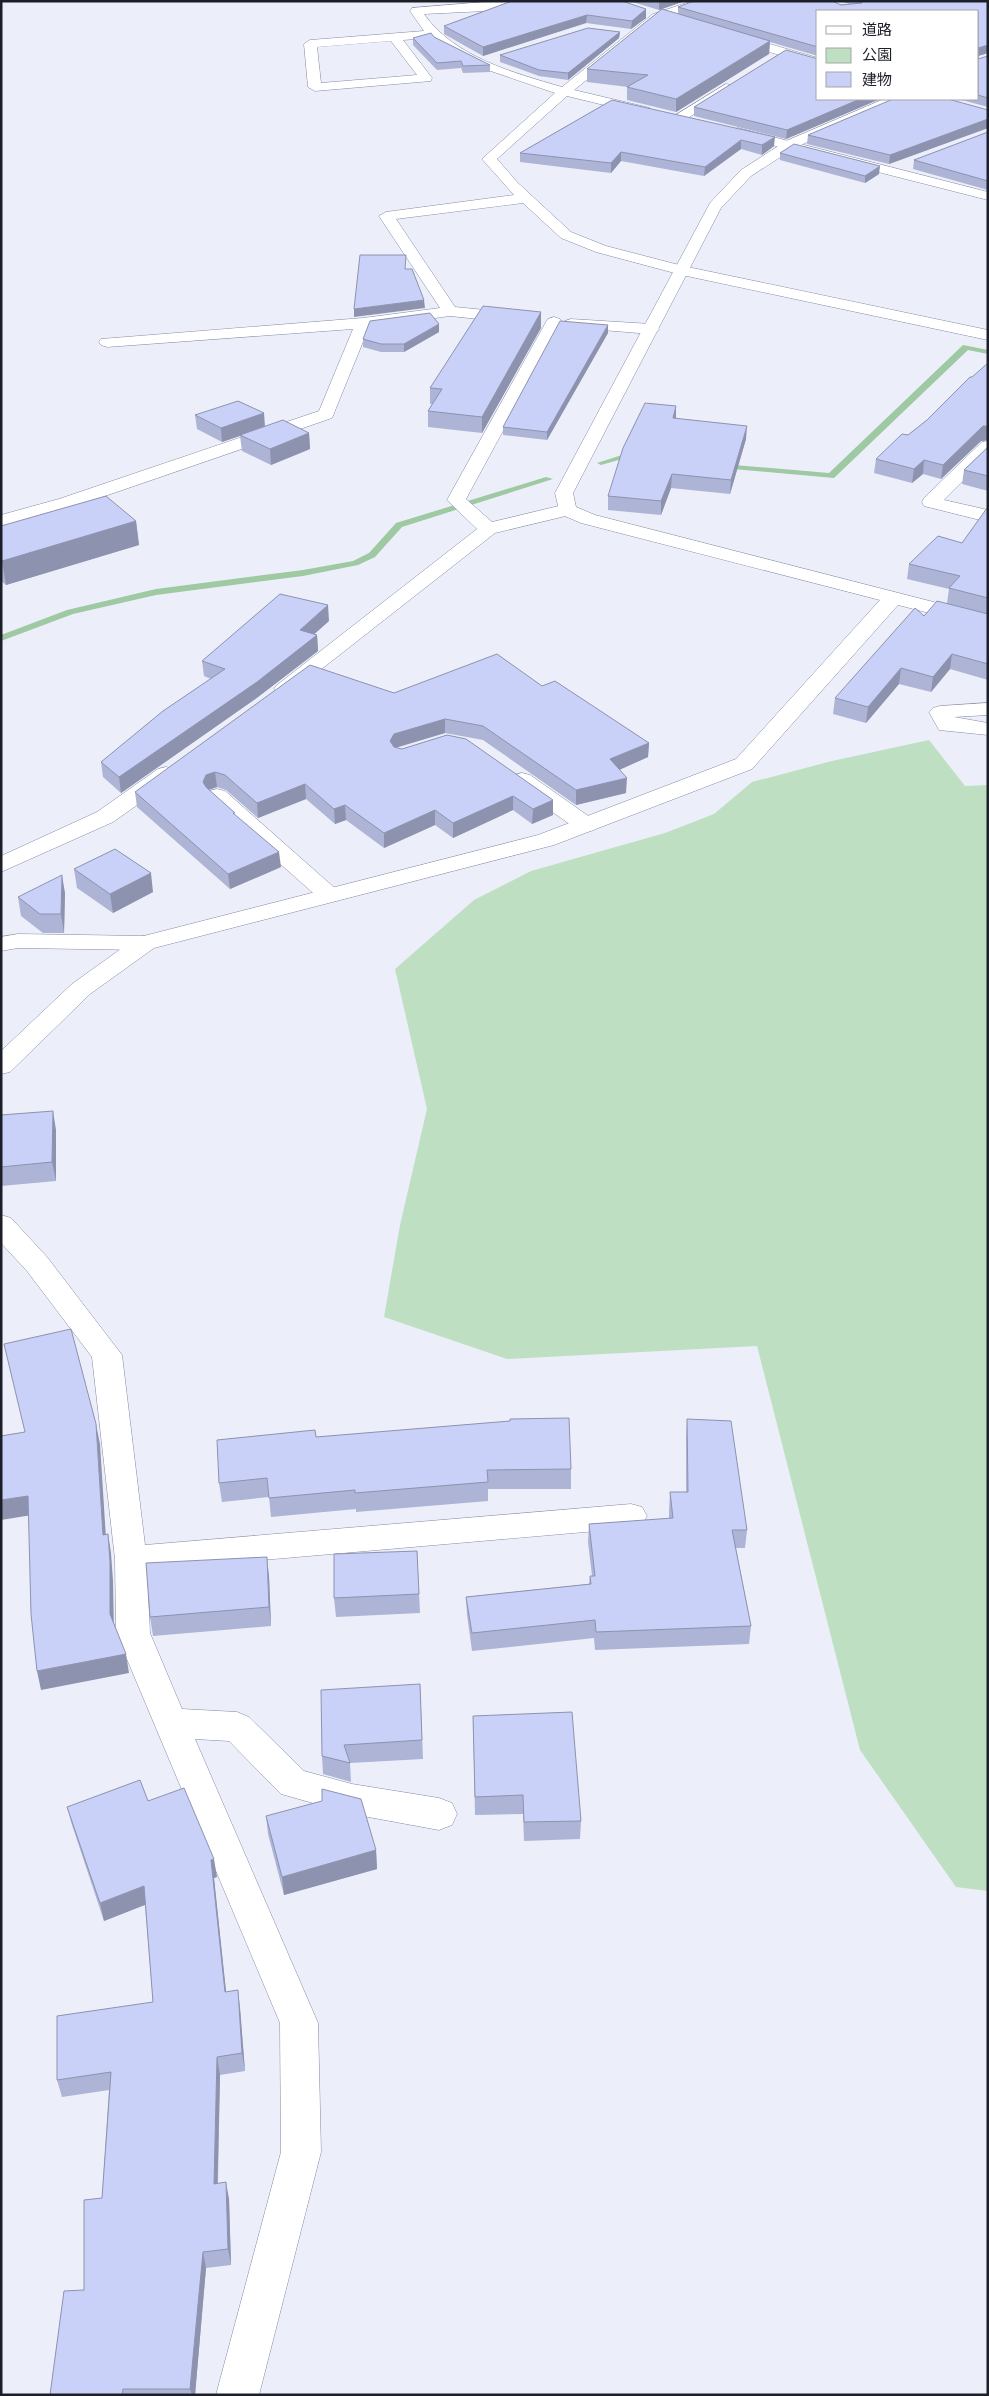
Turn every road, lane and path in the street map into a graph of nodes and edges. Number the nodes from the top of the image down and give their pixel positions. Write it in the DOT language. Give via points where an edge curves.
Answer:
graph roads {
  1 [pos="514,1"];
  2 [pos="704,1"];
  3 [pos="643,11"];
  4 [pos="661,16"];
  5 [pos="680,22"];
  6 [pos="616,33"];
  7 [pos="434,34"];
  8 [pos="635,35"];
  9 [pos="727,35"];
  10 [pos="394,37"];
  11 [pos="784,52"];
  12 [pos="499,56"];
  13 [pos="816,61"];
  14 [pos="482,62"];
  15 [pos="768,62"];
  16 [pos="735,83"];
  17 [pos="564,92"];
  18 [pos="892,100"];
  19 [pos="668,116"];
  20 [pos="697,123"];
  21 [pos="725,129"];
  22 [pos="791,144"];
  23 [pos="908,163"];
  24 [pos="890,170"];
  25 [pos="988,196"];
  26 [pos="526,198"];
  27 [pos="682,270"];
  28 [pos="450,311"];
  29 [pos="554,322"];
  30 [pos="363,323"];
  31 [pos="650,329"];
  32 [pos="988,335"];
  33 [pos="107,342"];
  34 [pos="988,446"];
  35 [pos="567,510"];
  36 [pos="988,516"];
  37 [pos="1,521"];
  38 [pos="488,528"];
  39 [pos="893,598"];
  40 [pos="988,622"];
  41 [pos="266,703"];
  42 [pos="988,708"];
  43 [pos="988,729"];
  44 [pos="178,766"];
  45 [pos="506,769"];
  46 [pos="218,796"];
  47 [pos="586,825"];
  48 [pos="1,865"];
  49 [pos="329,895"];
  50 [pos="7,940"];
  51 [pos="145,943"];
  52 [pos="1,1066"];
  53 [pos="1,1225"];
  54 [pos="631,1516"];
  55 [pos="131,1559"];
  56 [pos="172,1723"];
  57 [pos="439,1814"];
  58 [pos="237,2395"];
  1 -- 7 [label="street" via="486,7 416,11"];
  2 -- 4 [label="street"];
  3 -- 4 [label="street"];
  4 -- 5 [label="street"];
  4 -- 8 [label="street"];
  6 -- 8 [label="street"];
  7 -- 10 [label="street"];
  7 -- 14 [label="street"];
  8 -- 17 [label="street"];
  9 -- 11 [label="street"];
  10 -- 10 [label="street" via="310,44 315,86 426,78"];
  11 -- 13 [label="street"];
  11 -- 15 [label="street"];
  12 -- 14 [label="street"];
  14 -- 17 [label="street"];
  16 -- 19 [label="street"];
  17 -- 19 [label="street"];
  17 -- 26 [label="street" via="490,159"];
  18 -- 22 [label="street"];
  19 -- 20 [label="street"];
  21 -- 22 [label="street"];
  22 -- 24 [label="street"];
  22 -- 27 [label="street" via="746,173 715,206"];
  23 -- 24 [label="street"];
  24 -- 25 [label="street"];
  26 -- 27 [label="street" via="566,236 601,249"];
  26 -- 28 [label="street" via="386,216"];
  27 -- 31 [label="street"];
  27 -- 32 [label="street"];
  28 -- 29 [label="street"];
  28 -- 30 [label="street"];
  29 -- 31 [label="street"];
  29 -- 38 [label="street" via="456,500"];
  30 -- 33 [label="street"];
  30 -- 37 [label="street" via="326,414 66,503"];
  31 -- 35 [label="street" via="564,493"];
  34 -- 36 [label="street" via="931,502"];
  35 -- 38 [label="street"];
  35 -- 39 [label="street" via="588,519"];
  38 -- 41 [label="street"];
  39 -- 40 [label="street"];
  39 -- 47 [label="street" via="744,764"];
  42 -- 43 [label="street" via="940,712 947,725"];
  44 -- 48 [label="street" via="105,817"];
  45 -- 47 [label="street"];
  46 -- 49 [label="street"];
  47 -- 49 [label="street" via="546,840"];
  49 -- 51 [label="street"];
  50 -- 51 [label="street"];
  51 -- 52 [label="street" via="81,988"];
  53 -- 55 [label="street" via="37,1264 107,1355"];
  54 -- 55 [label="street"];
  55 -- 56 [label="street" via="133,1633"];
  56 -- 57 [label="street" via="237,1727 294,1783 352,1799"];
  56 -- 58 [label="street" via="299,2023 301,2152"];
}
